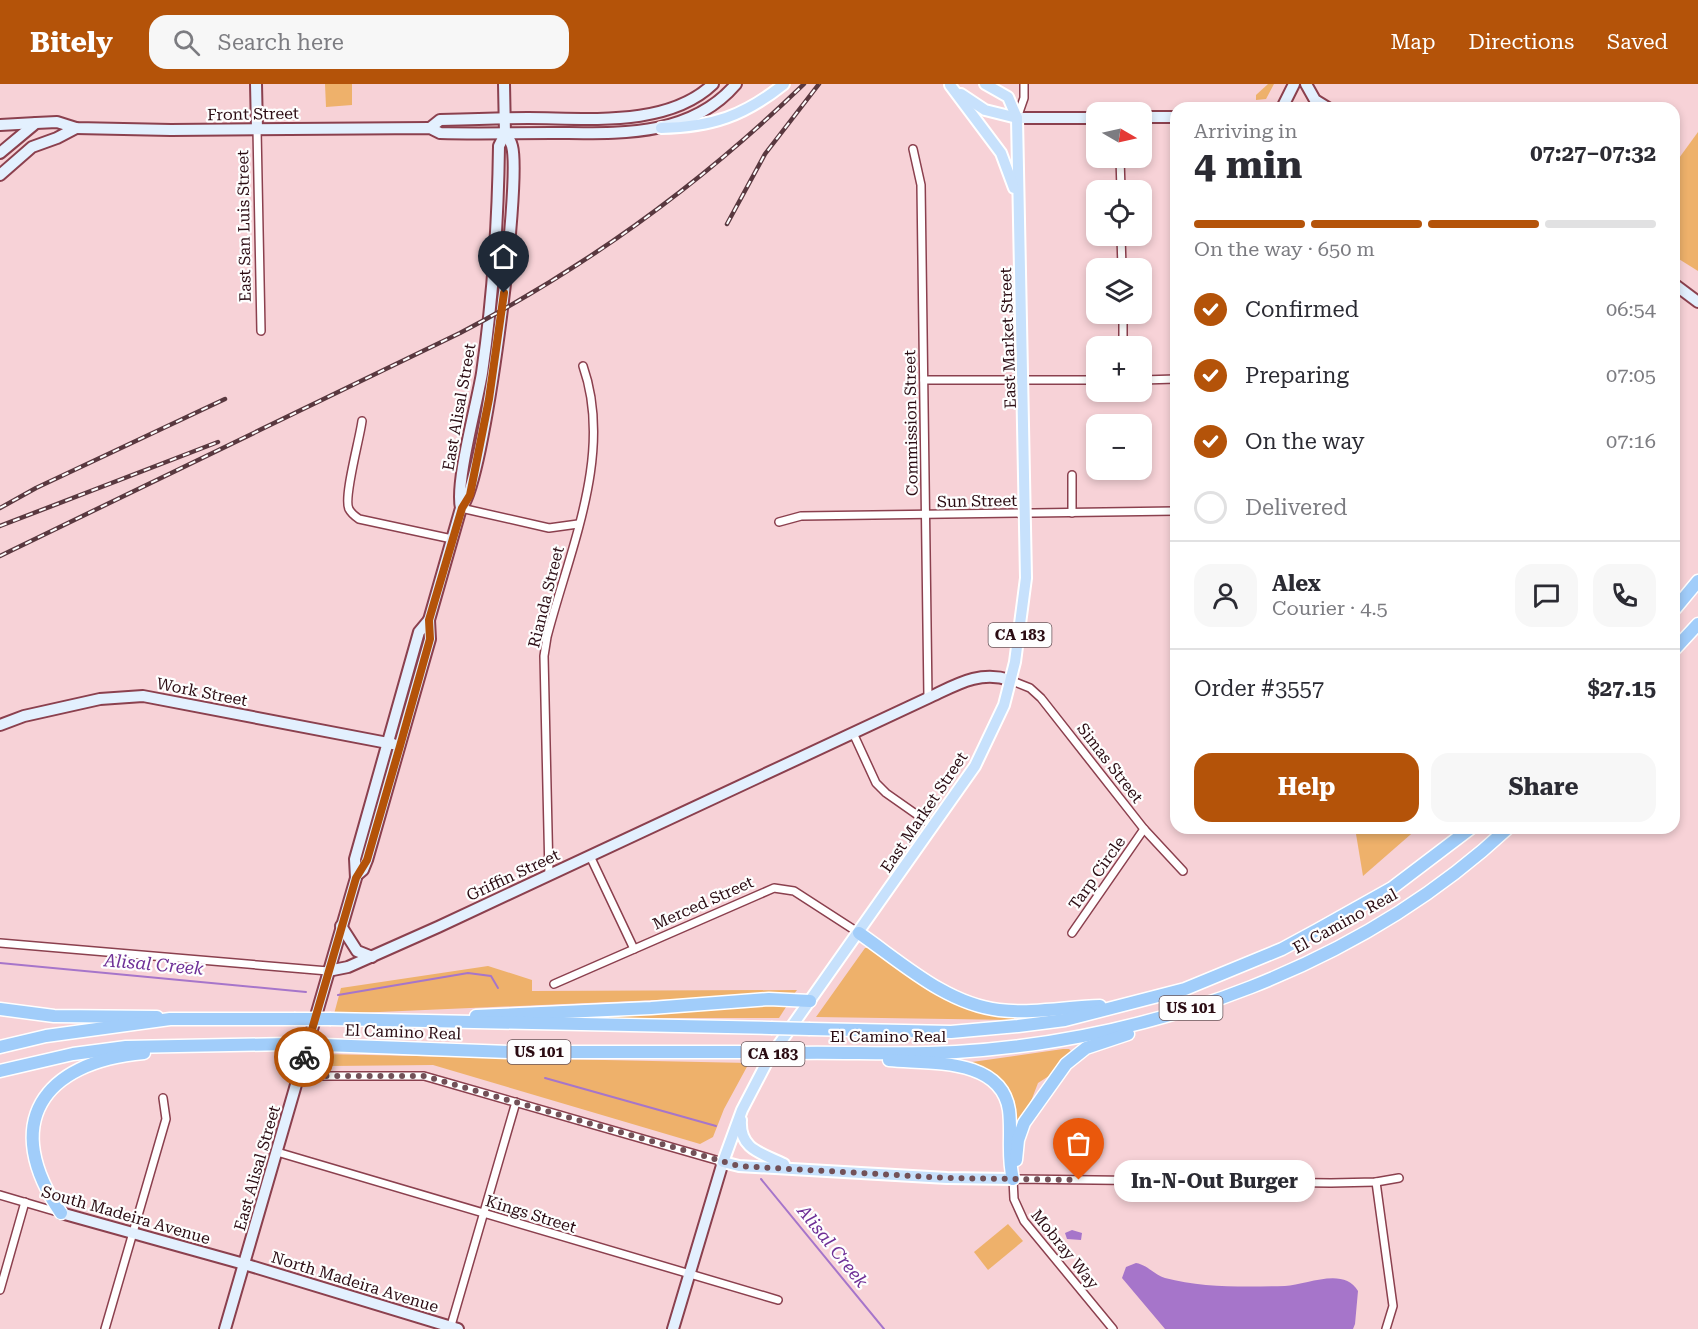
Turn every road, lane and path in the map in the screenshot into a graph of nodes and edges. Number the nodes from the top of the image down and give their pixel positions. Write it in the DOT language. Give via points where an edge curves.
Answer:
graph roads {
  1 [pos="256,84"];
  2 [pos="504,84"];
  3 [pos="713,84"];
  4 [pos="736,84"];
  5 [pos="784,84"];
  6 [pos="950,84"];
  7 [pos="985,84"];
  8 [pos="1024,84"];
  9 [pos="1294,84"];
  10 [pos="1306,84"];
  11 [pos="1285,102"];
  12 [pos="1318,102"];
  13 [pos="1152,117"];
  14 [pos="1170,117"];
  15 [pos="1017,118"];
  16 [pos="1086,118"];
  17 [pos="505,119"];
  18 [pos="36,123"];
  19 [pos="0,125"];
  20 [pos="76,128"];
  21 [pos="430,128"];
  22 [pos="661,128"];
  23 [pos="257,129"];
  24 [pos="505,134"];
  25 [pos="913,149"];
  26 [pos="0,153"];
  27 [pos="0,175"];
  28 [pos="1019,210"];
  29 [pos="1680,288"];
  30 [pos="1698,302"];
  31 [pos="261,332"];
  32 [pos="583,366"];
  33 [pos="1024,379"];
  34 [pos="1170,379"];
  35 [pos="924,380"];
  36 [pos="1086,380"];
  37 [pos="1152,380"];
  38 [pos="362,421"];
  39 [pos="1071,475"];
  40 [pos="462,508"];
  41 [pos="1170,511"];
  42 [pos="1072,513"];
  43 [pos="925,514"];
  44 [pos="1026,514"];
  45 [pos="779,522"];
  46 [pos="578,524"];
  47 [pos="452,539"];
  48 [pos="1698,581"];
  49 [pos="1680,603"];
  50 [pos="429,620"];
  51 [pos="1698,624"];
  52 [pos="1680,644"];
  53 [pos="1011,680"];
  54 [pos="928,698"];
  55 [pos="0,725"];
  56 [pos="853,733"];
  57 [pos="387,743"];
  58 [pos="400,746"];
  59 [pos="933,826"];
  60 [pos="1144,829"];
  61 [pos="1463,834"];
  62 [pos="1501,834"];
  63 [pos="590,856"];
  64 [pos="1183,871"];
  65 [pos="549,875"];
  66 [pos="356,876"];
  67 [pos="341,926"];
  68 [pos="859,933"];
  69 [pos="1071,933"];
  70 [pos="0,943"];
  71 [pos="634,949"];
  72 [pos="372,957"];
  73 [pos="328,971"];
  74 [pos="554,984"];
  75 [pos="810,1001"];
  76 [pos="1122,1005"];
  77 [pos="0,1009"];
  78 [pos="1167,1015"];
  79 [pos="170,1019"];
  80 [pos="447,1023"];
  81 [pos="173,1046"];
  82 [pos="0,1047"];
  83 [pos="828,1053"];
  84 [pos="0,1071"];
  85 [pos="300,1073"];
  86 [pos="163,1098"];
  87 [pos="516,1102"];
  88 [pos="27,1106"];
  89 [pos="742,1110"];
  90 [pos="277,1152"];
  91 [pos="723,1162"];
  92 [pos="792,1167"];
  93 [pos="27,1176"];
  94 [pos="1399,1178"];
  95 [pos="1013,1179"];
  96 [pos="1376,1182"];
  97 [pos="0,1195"];
  98 [pos="25,1202"];
  99 [pos="61,1213"];
  100 [pos="484,1214"];
  101 [pos="133,1233"];
  102 [pos="244,1264"];
  103 [pos="689,1274"];
  104 [pos="0,1290"];
  105 [pos="778,1300"];
  106 [pos="453,1328"];
  107 [pos="105,1329"];
  108 [pos="225,1329"];
  109 [pos="673,1329"];
  110 [pos="1113,1329"];
  111 [pos="1386,1329"];
  1 -- 23 [label="main road, East San Luis Street"];
  2 -- 17 [label="main road, East Alisal Street"];
  3 -- 17 [label="main road, Front Street" via="670,109 636,116"];
  4 -- 22 [label="main road, Front Street" via="707,108"];
  5 -- 22 [label="main road" via="735,116 693,127"];
  6 -- 15 [label="main road" via="985,110"];
  6 -- 28 [label="main road" via="1001,153"];
  7 -- 15 [label="main road" via="1008,97"];
  8 -- 15 [label="street, East Market Street"];
  9 -- 11 [label="main road"];
  10 -- 12 [label="main road"];
  13 -- 14 [label="main road"];
  15 -- 16 [label="main road"];
  15 -- 28 [label="main road, East Market Street / CA 183"];
  17 -- 21 [label="main road, Front Street" via="440,120"];
  17 -- 24 [label="main road, East Alisal Street"];
  18 -- 19 [label="main road"];
  18 -- 20 [label="main road, Front Street" via="57,122"];
  18 -- 26 [label="main road"];
  20 -- 23 [label="main road, Front Street"];
  20 -- 27 [label="main road" via="32,147"];
  21 -- 23 [label="main road, Front Street"];
  21 -- 24 [label="main road, Front Street" via="440,133"];
  22 -- 24 [label="main road, Front Street" via="627,133"];
  23 -- 31 [label="street, East San Luis Street"];
  24 -- 40 [label="main road, East Alisal Street" via="512,145 512,167 504,293 477,463 470,495"];
  25 -- 35 [label="street, Commission Street" via="921,185"];
  28 -- 33 [label="main road, East Market Street / CA 183"];
  29 -- 30 [label="main road"];
  32 -- 46 [label="street, Rianda Street" via="592,391 593,465"];
  33 -- 35 [label="street"];
  33 -- 36 [label="street"];
  33 -- 44 [label="main road, East Market Street / CA 183"];
  34 -- 37 [label="street"];
  35 -- 43 [label="street, Commission Street"];
  38 -- 47 [label="street" via="346,494 348,509 359,519"];
  39 -- 42 [label="street"];
  40 -- 46 [label="street" via="549,528"];
  40 -- 47 [label="main road, East Alisal Street"];
  41 -- 42 [label="street, Sun Street"];
  42 -- 44 [label="street, Sun Street"];
  43 -- 44 [label="street, Sun Street"];
  43 -- 45 [label="street, Sun Street" via="801,516"];
  43 -- 54 [label="street, Commission Street"];
  44 -- 53 [label="main road, East Market Street / CA 183" via="1026,598"];
  46 -- 65 [label="street, Rianda Street" via="544,656"];
  47 -- 50 [label="main road, East Alisal Street"];
  48 -- 49 [label="highway"];
  50 -- 57 [label="main road, East Alisal Street" via="419,632"];
  50 -- 58 [label="main road, East Alisal Street" via="430,639"];
  51 -- 52 [label="highway"];
  53 -- 54 [label="main road, Griffin Street" via="994,675 976,677"];
  53 -- 59 [label="main road, East Market Street / CA 183" via="975,766"];
  53 -- 60 [label="street, Simas Street" via="1041,698"];
  54 -- 56 [label="main road, Griffin Street"];
  55 -- 57 [label="main road, Work Street" via="100,699 143,696"];
  56 -- 59 [label="street" via="876,783"];
  56 -- 63 [label="main road, Griffin Street"];
  57 -- 58 [label="main road, Work Street"];
  57 -- 66 [label="main road, East Alisal Street" via="355,858"];
  58 -- 66 [label="main road, East Alisal Street" via="367,860"];
  59 -- 68 [label="main road, East Market Street / CA 183"];
  60 -- 64 [label="street, Simas Street"];
  60 -- 69 [label="street, Tarp Circle"];
  61 -- 76 [label="highway, El Camino Real / US 101" via="1392,888 1282,949 1196,985"];
  62 -- 78 [label="highway, El Camino Real / US 101" via="1454,874 1355,939 1311,962"];
  63 -- 65 [label="main road, Griffin Street"];
  63 -- 71 [label="street"];
  65 -- 72 [label="main road, Griffin Street"];
  66 -- 67 [label="main road, East Alisal Street"];
  67 -- 72 [label="main road" via="357,951"];
  67 -- 73 [label="main road, East Alisal Street"];
  68 -- 71 [label="street, Merced Street" via="794,891 774,888"];
  68 -- 75 [label="main road, East Market Street / CA 183"];
  68 -- 76 [label="highway" via="946,992 978,1005 1015,1011"];
  70 -- 73 [label="street, Griffin Street"];
  71 -- 74 [label="street, Merced Street"];
  72 -- 73 [label="main road, Griffin Street"];
  73 -- 85 [label="main road, East Alisal Street"];
  75 -- 80 [label="highway" via="769,999 473,1016"];
  75 -- 89 [label="main road, East Market Street / CA 183" via="768,1060"];
  76 -- 80 [label="highway, El Camino Real / US 101, bridge" via="1065,1020 951,1032"];
  77 -- 79 [label="highway" via="54,1016"];
  78 -- 83 [label="highway, El Camino Real / US 101" via="1090,1035 1012,1047 955,1052"];
  78 -- 95 [label="highway" via="1144,1029 1086,1048 1066,1064 1024,1123"];
  79 -- 80 [label="highway, El Camino Real / US 101, bridge"];
  79 -- 82 [label="highway, El Camino Real / US 101" via="46,1036"];
  81 -- 83 [label="highway, El Camino Real / US 101, bridge" via="288,1044 509,1052"];
  81 -- 84 [label="highway, El Camino Real / US 101" via="96,1050"];
  81 -- 88 [label="highway" via="70,1070 40,1088"];
  83 -- 95 [label="highway" via="984,1073 997,1084 1006,1100"];
  85 -- 87 [label="street" via="424,1076"];
  85 -- 90 [label="main road, East Alisal Street"];
  86 -- 101 [label="street" via="166,1119"];
  87 -- 91 [label="street"];
  87 -- 100 [label="street"];
  89 -- 91 [label="main road, East Market Street / CA 183"];
  89 -- 92 [label="main road" via="745,1143"];
  90 -- 100 [label="street, Kings Street"];
  90 -- 102 [label="main road, East Alisal Street"];
  91 -- 92 [label="main road"];
  91 -- 103 [label="main road, East Market Street"];
  92 -- 95 [label="main road"];
  93 -- 99 [label="highway"];
  94 -- 96 [label="street"];
  95 -- 96 [label="street"];
  95 -- 110 [label="street, Mobray Way" via="1014,1199 1024,1221"];
  96 -- 111 [label="street" via="1393,1306"];
  97 -- 98 [label="street, South Madeira Avenue"];
  98 -- 99 [label="street, South Madeira Avenue"];
  98 -- 104 [label="street"];
  99 -- 101 [label="main road, South Madeira Avenue"];
  100 -- 103 [label="street, Kings Street"];
  100 -- 106 [label="street"];
  101 -- 102 [label="main road, South Madeira Avenue"];
  101 -- 107 [label="street"];
  102 -- 106 [label="main road, North Madeira Avenue"];
  102 -- 108 [label="main road, East Alisal Street"];
  103 -- 105 [label="street, Kings Street"];
  103 -- 109 [label="main road, East Market Street"];
}
